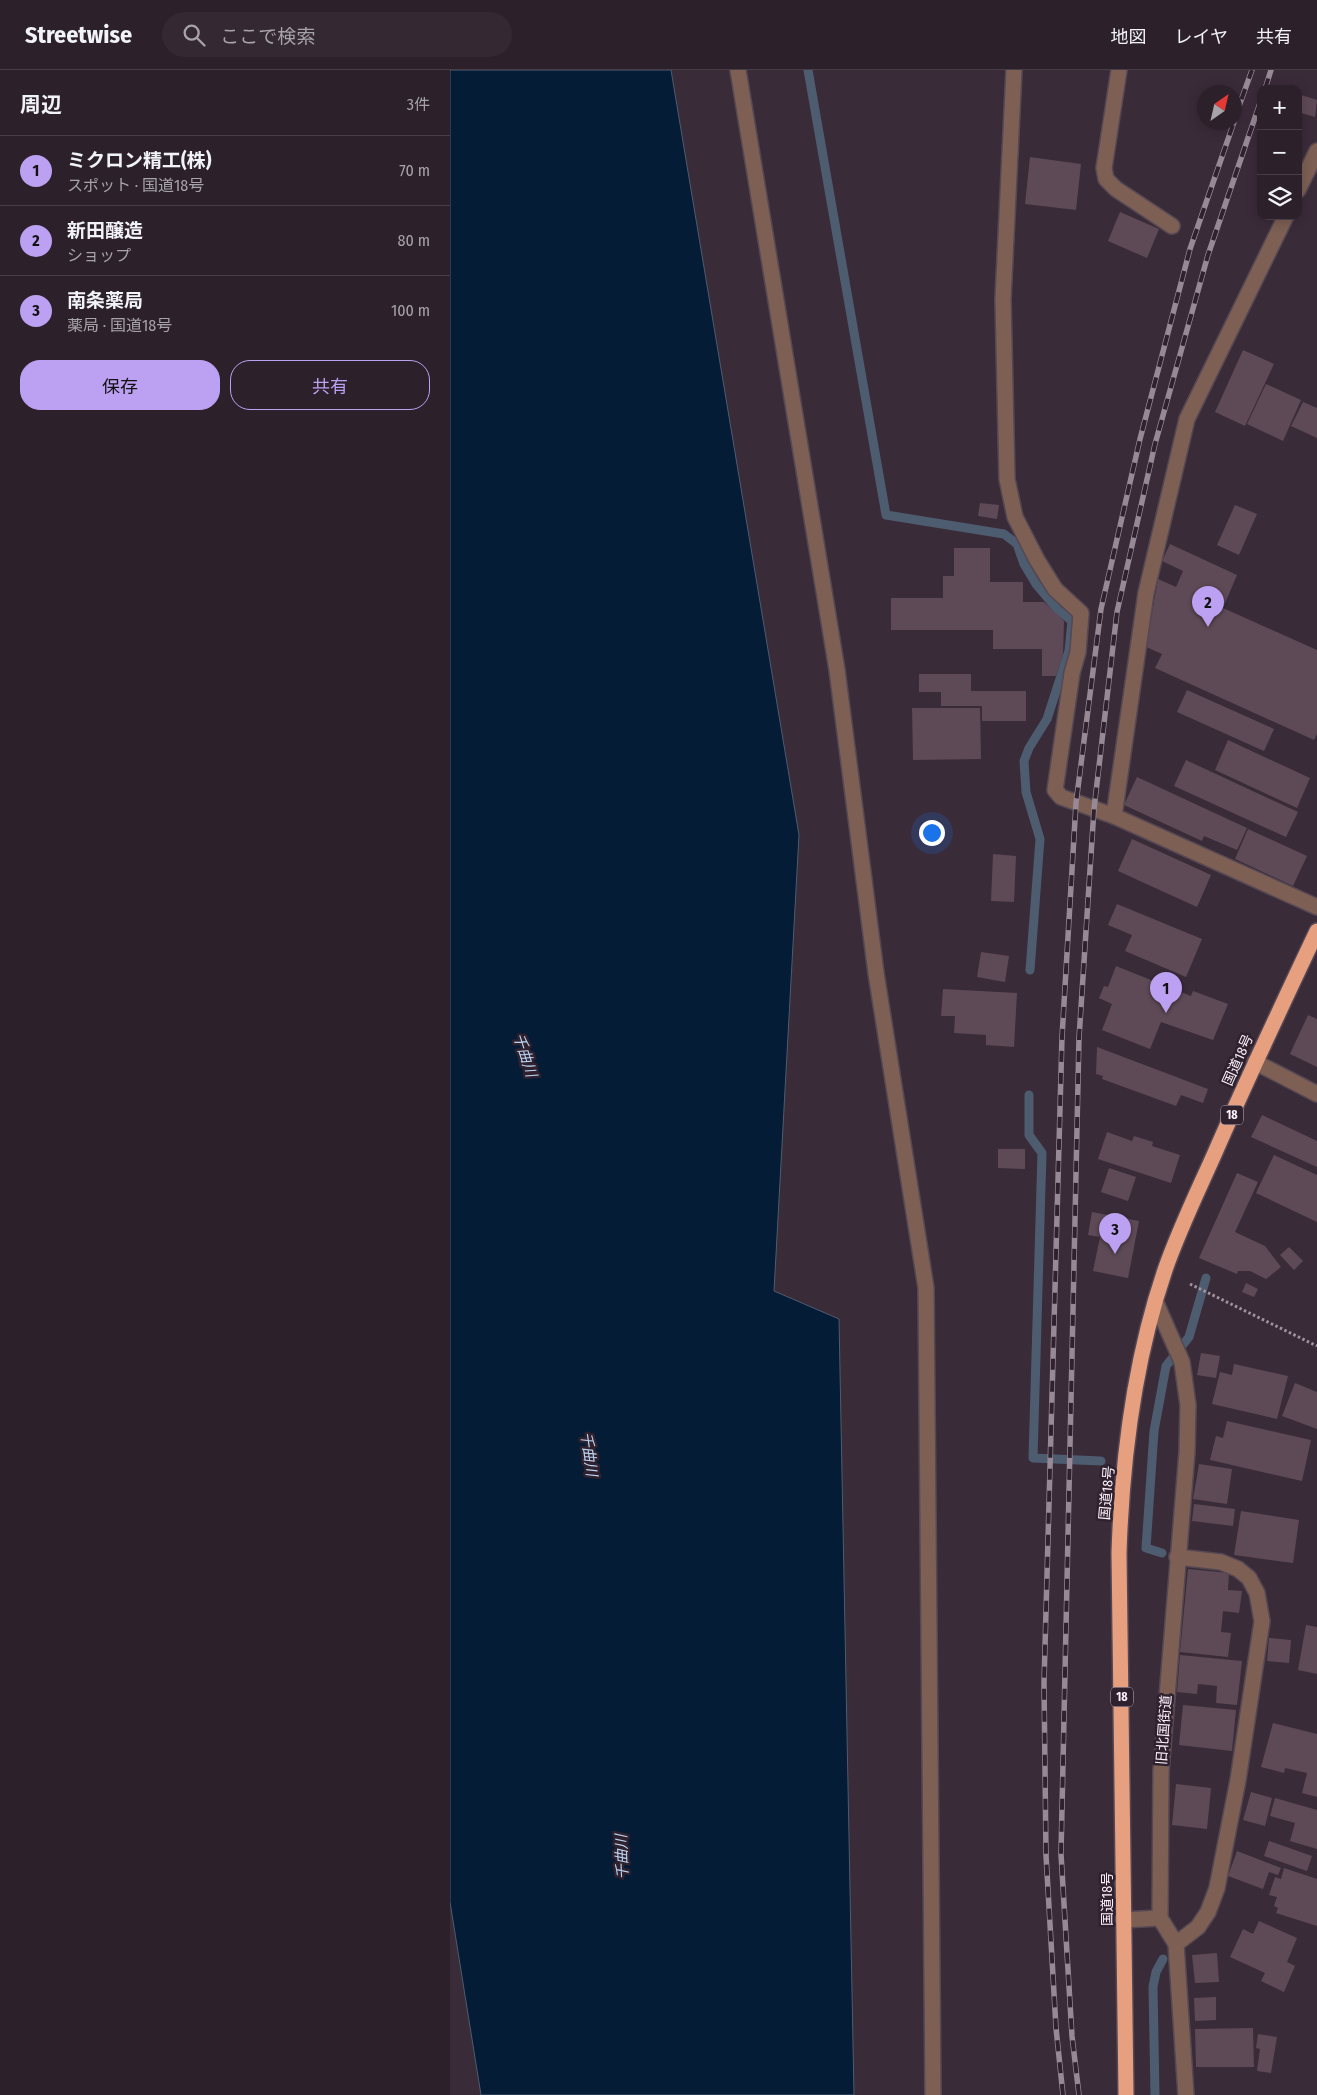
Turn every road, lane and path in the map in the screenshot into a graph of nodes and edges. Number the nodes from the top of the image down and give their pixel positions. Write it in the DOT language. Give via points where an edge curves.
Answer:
graph roads {
  1 [pos="738,70"];
  2 [pos="1014,70"];
  3 [pos="1119,70"];
  4 [pos="1317,152"];
  5 [pos="1302,182"];
  6 [pos="1284,220"];
  7 [pos="1172,226"];
  8 [pos="1114,816"];
  9 [pos="1317,907"];
  10 [pos="1317,930"];
  11 [pos="1255,1062"];
  12 [pos="1317,1094"];
  13 [pos="1190,1284"];
  14 [pos="1156,1303"];
  15 [pos="1317,1346"];
  16 [pos="1177,1557"];
  17 [pos="1160,1918"];
  18 [pos="1123,1920"];
  19 [pos="1176,1944"];
  20 [pos="933,2095"];
  21 [pos="1126,2095"];
  22 [pos="1186,2095"];
  1 -- 20 [label="street" via="838,670 876,973 926,1288"];
  2 -- 8 [label="street" via="1003,299 1007,480 1015,517 1037,560 1055,589 1081,613 1078,652 1055,790 1062,797"];
  3 -- 7 [label="street" via="1104,168 1106,178 1116,189"];
  4 -- 5 [label="street"];
  6 -- 8 [label="street" via="1188,420 1146,592"];
  8 -- 9 [label="street"];
  10 -- 11 [label="highway, 国道18号 / 18"];
  11 -- 12 [label="street"];
  11 -- 14 [label="highway, 国道18号 / 18" via="1179,1235"];
  13 -- 15 [label="path"];
  14 -- 16 [label="street, 旧北国街道" via="1182,1362 1187,1384 1187,1452"];
  14 -- 18 [label="highway, 国道18号 / 18" via="1138,1373 1121,1497"];
  16 -- 17 [label="street, 旧北国街道" via="1161,1771"];
  16 -- 19 [label="street" via="1221,1562 1249,1578 1258,1592 1262,1621 1238,1780 1217,1888 1198,1927"];
  17 -- 18 [label="street"];
  17 -- 19 [label="street"];
  18 -- 21 [label="highway, 国道18号 / 18"];
  19 -- 22 [label="street"];
}
